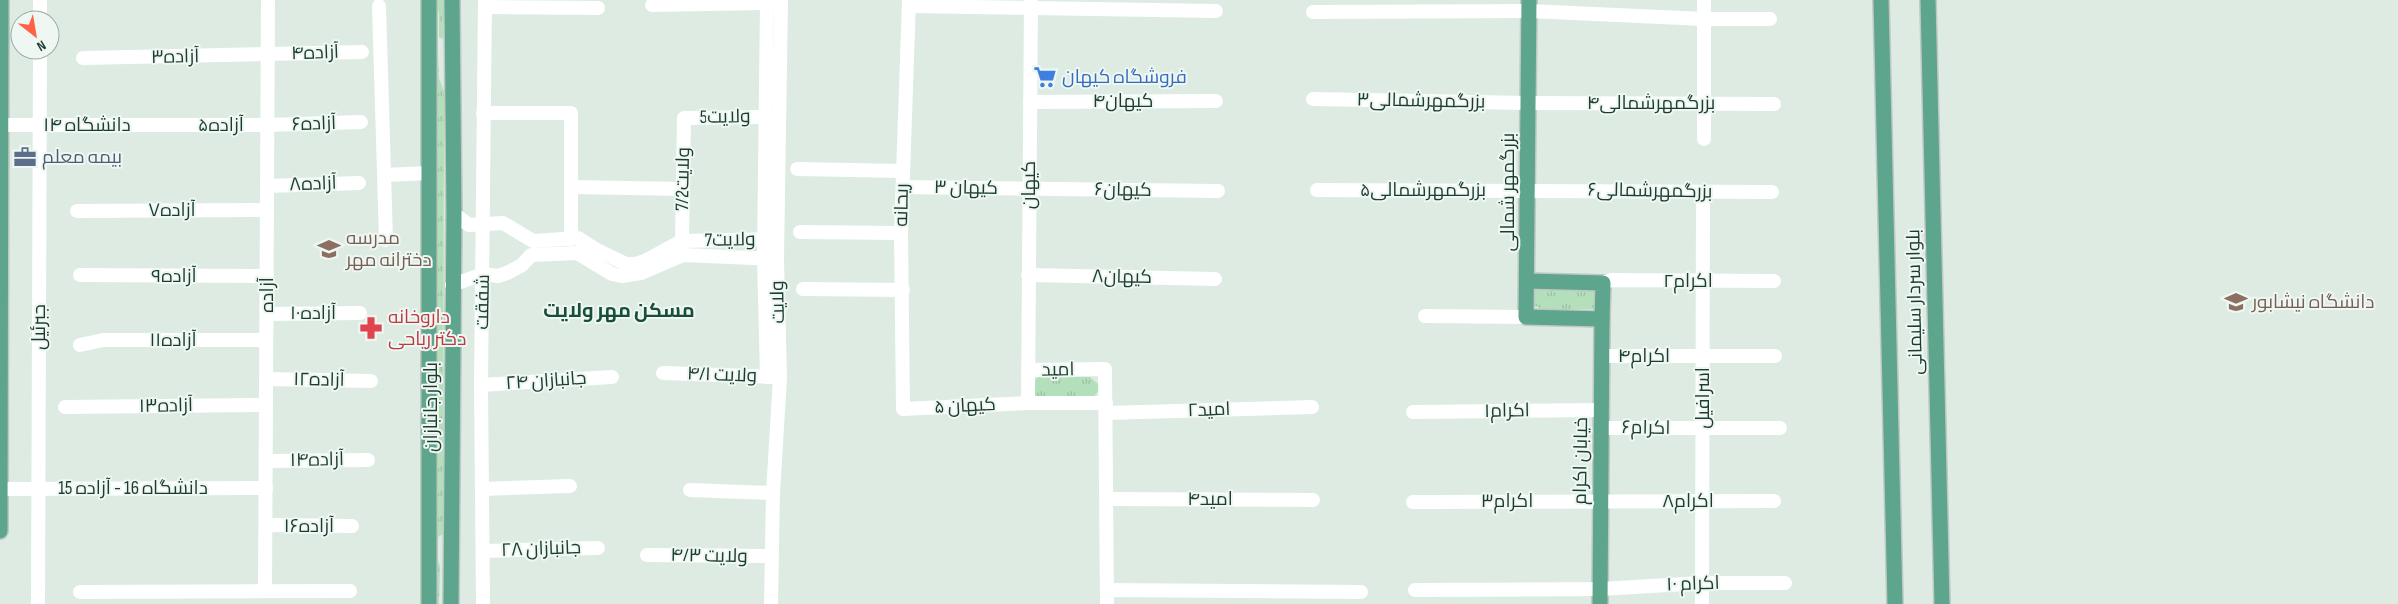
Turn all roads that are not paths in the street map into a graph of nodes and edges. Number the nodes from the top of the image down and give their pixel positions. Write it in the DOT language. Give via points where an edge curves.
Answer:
graph roads {
  1 [pos="1,0"];
  2 [pos="268,0"];
  3 [pos="429,0"];
  4 [pos="452,0"];
  5 [pos="781,0"];
  6 [pos="1704,0"];
  7 [pos="1881,0"];
  8 [pos="1928,0"];
  9 [pos="767,2"];
  10 [pos="485,3"];
  11 [pos="909,3"];
  12 [pos="652,5"];
  13 [pos="1030,5"];
  14 [pos="379,6"];
  15 [pos="1529,6"];
  16 [pos="598,8"];
  17 [pos="1216,11"];
  18 [pos="1313,12"];
  19 [pos="1704,19"];
  20 [pos="1770,19"];
  21 [pos="453,47"];
  22 [pos="429,48"];
  23 [pos="362,52"];
  24 [pos="268,55"];
  25 [pos="83,58"];
  26 [pos="40,60"];
  27 [pos="1314,100"];
  28 [pos="1216,101"];
  29 [pos="1030,102"];
  30 [pos="1703,103"];
  31 [pos="1528,104"];
  32 [pos="1774,104"];
  33 [pos="483,113"];
  34 [pos="765,117"];
  35 [pos="684,118"];
  36 [pos="361,122"];
  37 [pos="0,125"];
  38 [pos="40,125"];
  39 [pos="174,125"];
  40 [pos="268,125"];
  41 [pos="1704,139"];
  42 [pos="797,169"];
  43 [pos="903,171"];
  44 [pos="429,173"];
  45 [pos="384,175"];
  46 [pos="360,183"];
  47 [pos="267,186"];
  48 [pos="571,187"];
  49 [pos="903,187"];
  50 [pos="683,189"];
  51 [pos="1029,189"];
  52 [pos="1318,190"];
  53 [pos="1528,190"];
  54 [pos="1218,191"];
  55 [pos="1703,192"];
  56 [pos="1772,192"];
  57 [pos="267,210"];
  58 [pos="77,211"];
  59 [pos="454,214"];
  60 [pos="483,223"];
  61 [pos="800,232"];
  62 [pos="901,233"];
  63 [pos="571,239"];
  64 [pos="770,239"];
  65 [pos="386,240"];
  66 [pos="683,248"];
  67 [pos="770,259"];
  68 [pos="483,274"];
  69 [pos="1028,274"];
  70 [pos="80,276"];
  71 [pos="267,276"];
  72 [pos="1215,279"];
  73 [pos="1527,281"];
  74 [pos="1703,281"];
  75 [pos="1774,281"];
  76 [pos="1603,283"];
  77 [pos="452,285"];
  78 [pos="803,289"];
  79 [pos="903,290"];
  80 [pos="360,313"];
  81 [pos="267,314"];
  82 [pos="1425,316"];
  83 [pos="1526,317"];
  84 [pos="1602,319"];
  85 [pos="266,340"];
  86 [pos="80,345"];
  87 [pos="1602,356"];
  88 [pos="1703,356"];
  89 [pos="1775,356"];
  90 [pos="1028,370"];
  91 [pos="663,373"];
  92 [pos="612,377"];
  93 [pos="774,377"];
  94 [pos="266,379"];
  95 [pos="371,381"];
  96 [pos="481,385"];
  97 [pos="1028,404"];
  98 [pos="266,405"];
  99 [pos="65,407"];
  100 [pos="1312,407"];
  101 [pos="1106,408"];
  102 [pos="903,409"];
  103 [pos="1602,410"];
  104 [pos="1413,412"];
  105 [pos="1602,428"];
  106 [pos="1780,428"];
  107 [pos="1703,429"];
  108 [pos="368,460"];
  109 [pos="266,461"];
  110 [pos="570,486"];
  111 [pos="266,488"];
  112 [pos="0,489"];
  113 [pos="38,489"];
  114 [pos="482,489"];
  115 [pos="690,490"];
  116 [pos="773,492"];
  117 [pos="1107,499"];
  118 [pos="1313,500"];
  119 [pos="1601,500"];
  120 [pos="1774,501"];
  121 [pos="1413,502"];
  122 [pos="1702,502"];
  123 [pos="266,525"];
  124 [pos="352,526"];
  125 [pos="0,531"];
  126 [pos="429,547"];
  127 [pos="451,547"];
  128 [pos="598,548"];
  129 [pos="483,551"];
  130 [pos="647,555"];
  131 [pos="772,556"];
  132 [pos="1702,583"];
  133 [pos="1785,583"];
  134 [pos="1600,589"];
  135 [pos="266,590"];
  136 [pos="1415,590"];
  137 [pos="350,591"];
  138 [pos="80,592"];
  139 [pos="1361,592"];
  140 [pos="1107,597"];
  141 [pos="38,604"];
  142 [pos="428,604"];
  143 [pos="451,604"];
  144 [pos="483,604"];
  145 [pos="771,604"];
  146 [pos="1600,604"];
  147 [pos="1702,604"];
  148 [pos="1895,604"];
  149 [pos="1942,604"];
  1 -- 37 [label="main road"];
  2 -- 24 [label="street, آزاده"];
  3 -- 22 [label="main road, بلوار جانبازان"];
  4 -- 21 [label="main road, بلوار جانبازان"];
  5 -- 64 [label="street, ولایت"];
  6 -- 19 [label="street"];
  7 -- 148 [label="main road, بلوار سردار سلیمانی"];
  8 -- 149 [label="main road, بلوار سردار سلیمانی"];
  9 -- 12 [label="street"];
  9 -- 34 [label="street"];
  10 -- 16 [label="street"];
  10 -- 33 [label="street, شفقت"];
  11 -- 13 [label="street"];
  11 -- 43 [label="street, ریحانه"];
  13 -- 17 [label="street"];
  13 -- 29 [label="street, کیهان"];
  14 -- 45 [label="street"];
  15 -- 18 [label="street"];
  15 -- 19 [label="street"];
  15 -- 31 [label="main road, بزرگمهر شمالی"];
  19 -- 20 [label="street"];
  19 -- 30 [label="street"];
  21 -- 22 [label="main road"];
  21 -- 59 [label="main road, بلوار جانبازان"];
  22 -- 44 [label="main road, بلوار جانبازان"];
  23 -- 24 [label="street, آزاده۴"];
  24 -- 25 [label="street, آزاده۳"];
  24 -- 40 [label="street, آزاده"];
  26 -- 38 [label="street, جبرئیل"];
  27 -- 31 [label="street, بزرگمهرشمالی۳"];
  28 -- 29 [label="street, کیهان۴"];
  29 -- 51 [label="street, کیهان"];
  30 -- 31 [label="street, بزرگمهرشمالی۴"];
  30 -- 32 [label="street, بزرگمهرشمالی۴"];
  30 -- 41 [label="street"];
  31 -- 53 [label="main road, بزرگمهر شمالی"];
  33 -- 48 [label="street" via="571,113"];
  33 -- 60 [label="street, شفقت"];
  34 -- 35 [label="street, ولایت5"];
  34 -- 64 [label="street"];
  35 -- 50 [label="street, ولایت7/2"];
  36 -- 40 [label="street, آزاده۶"];
  37 -- 38 [label="street, دانشگاه ۱۴"];
  37 -- 112 [label="main road"];
  38 -- 39 [label="street, دانشگاه ۱۴"];
  38 -- 113 [label="street, جبرئیل"];
  39 -- 40 [label="street, آزاده۵"];
  40 -- 47 [label="street, آزاده"];
  42 -- 43 [label="street"];
  43 -- 49 [label="street, ریحانه"];
  44 -- 45 [label="street"];
  44 -- 126 [label="main road, بلوار جانبازان"];
  45 -- 65 [label="street"];
  46 -- 47 [label="street, آزاده۸"];
  47 -- 57 [label="street, آزاده"];
  48 -- 50 [label="street"];
  48 -- 63 [label="street"];
  49 -- 51 [label="street, کیهان ۳"];
  49 -- 62 [label="street, ریحانه"];
  50 -- 66 [label="street, ولایت7/2"];
  51 -- 54 [label="street, کیهان۶"];
  51 -- 69 [label="street, کیهان"];
  52 -- 53 [label="street, بزرگمهرشمالی۵"];
  53 -- 55 [label="street, بزرگمهرشمالی۶"];
  53 -- 73 [label="main road, بزرگمهر شمالی"];
  55 -- 56 [label="street, بزرگمهرشمالی۶"];
  55 -- 74 [label="street, اسرافیل"];
  57 -- 58 [label="street, آزاده۷"];
  57 -- 71 [label="street, آزاده"];
  59 -- 60 [label="street" via="469,225"];
  59 -- 77 [label="main road, بلوار جانبازان"];
  60 -- 63 [label="street" via="503,223 533,241"];
  60 -- 68 [label="street, شفقت"];
  61 -- 62 [label="street"];
  62 -- 79 [label="street, ریحانه"];
  63 -- 66 [label="street" via="578,238 626,264 636,264"];
  64 -- 66 [label="street, ولایت7"];
  64 -- 67 [label="street, ولایت"];
  66 -- 67 [label="street, ولایت7"];
  66 -- 68 [label="street" via="641,272 622,276 612,274 578,253 531,255 522,265 507,273 498,276"];
  67 -- 93 [label="street, ولایت"];
  68 -- 77 [label="street"];
  68 -- 96 [label="street, شفقت"];
  69 -- 72 [label="street, کیهان۸"];
  69 -- 90 [label="street, کیهان"];
  70 -- 71 [label="street, آزاده۹"];
  71 -- 81 [label="street, آزاده"];
  73 -- 76 [label="main road"];
  73 -- 83 [label="main road"];
  74 -- 75 [label="street, اکرام۲"];
  74 -- 76 [label="street, اکرام۲" via="1611,280"];
  74 -- 88 [label="street, اسرافیل"];
  76 -- 84 [label="main road, خیابان اکرام"];
  77 -- 127 [label="main road, بلوار جانبازان"];
  78 -- 79 [label="street"];
  79 -- 102 [label="street, ریحانه"];
  80 -- 81 [label="street, آزاده۱۰"];
  81 -- 85 [label="street, آزاده"];
  82 -- 83 [label="street"];
  83 -- 84 [label="main road"];
  84 -- 87 [label="main road, خیابان اکرام"];
  85 -- 86 [label="street, آزاده۱۱" via="103,340"];
  85 -- 94 [label="street, آزاده"];
  87 -- 88 [label="street, اکرام۴"];
  87 -- 103 [label="main road, خیابان اکرام"];
  88 -- 89 [label="street, اکرام۴"];
  88 -- 107 [label="street, اسرافیل"];
  90 -- 97 [label="street, امید"];
  90 -- 101 [label="street, امید" via="1105,369"];
  91 -- 93 [label="street, ولایت ۴/۱"];
  92 -- 96 [label="street, جانبازان ۲۴"];
  93 -- 116 [label="street, ولایت"];
  94 -- 95 [label="street, آزاده۱۲"];
  94 -- 98 [label="street, آزاده"];
  96 -- 114 [label="street, شفقت"];
  97 -- 101 [label="street, امید"];
  97 -- 102 [label="street, کیهان ۵"];
  98 -- 99 [label="street, آزاده۱۳"];
  98 -- 109 [label="street, آزاده"];
  100 -- 101 [label="street, امید۲"];
  101 -- 117 [label="street, امید"];
  103 -- 104 [label="street, اکرام۱"];
  103 -- 105 [label="main road, خیابان اکرام"];
  105 -- 107 [label="street, اکرام۶"];
  105 -- 119 [label="main road, خیابان اکرام"];
  106 -- 107 [label="street, اکرام۶"];
  107 -- 122 [label="street, اسرافیل"];
  108 -- 109 [label="street, آزاده۱۴"];
  109 -- 111 [label="street, آزاده"];
  110 -- 114 [label="street"];
  111 -- 113 [label="street, دانشگاه 16 - آزاده 15"];
  111 -- 123 [label="street, آزاده"];
  112 -- 113 [label="street, دانشگاه 16 - آزاده 15"];
  112 -- 125 [label="main road"];
  113 -- 141 [label="street, جبرئیل"];
  114 -- 129 [label="street, شفقت"];
  115 -- 116 [label="street"];
  116 -- 131 [label="street, ولایت"];
  117 -- 118 [label="street, امید۴"];
  117 -- 140 [label="street, امید"];
  119 -- 121 [label="street, اکرام۳"];
  119 -- 122 [label="street, اکرام۸"];
  119 -- 134 [label="main road, خیابان اکرام"];
  120 -- 122 [label="street, اکرام۸"];
  122 -- 132 [label="street, اسرافیل"];
  123 -- 124 [label="street, آزاده۱۶"];
  123 -- 135 [label="street, آزاده"];
  126 -- 127 [label="main road"];
  126 -- 142 [label="main road, بلوار جانبازان"];
  127 -- 143 [label="main road, بلوار جانبازان"];
  128 -- 129 [label="street, جانبازان ۲۸"];
  129 -- 144 [label="street, شفقت"];
  130 -- 131 [label="street, ولایت ۴/۳"];
  131 -- 145 [label="street, ولایت"];
  132 -- 133 [label="street, اکرام ۱۰"];
  132 -- 134 [label="street, اکرام ۱۰"];
  132 -- 147 [label="street, اسرافیل"];
  134 -- 136 [label="street, اکرام ۱۰"];
  134 -- 146 [label="main road, خیابان اکرام"];
  135 -- 137 [label="street"];
  135 -- 138 [label="street"];
  139 -- 140 [label="street"];
}
